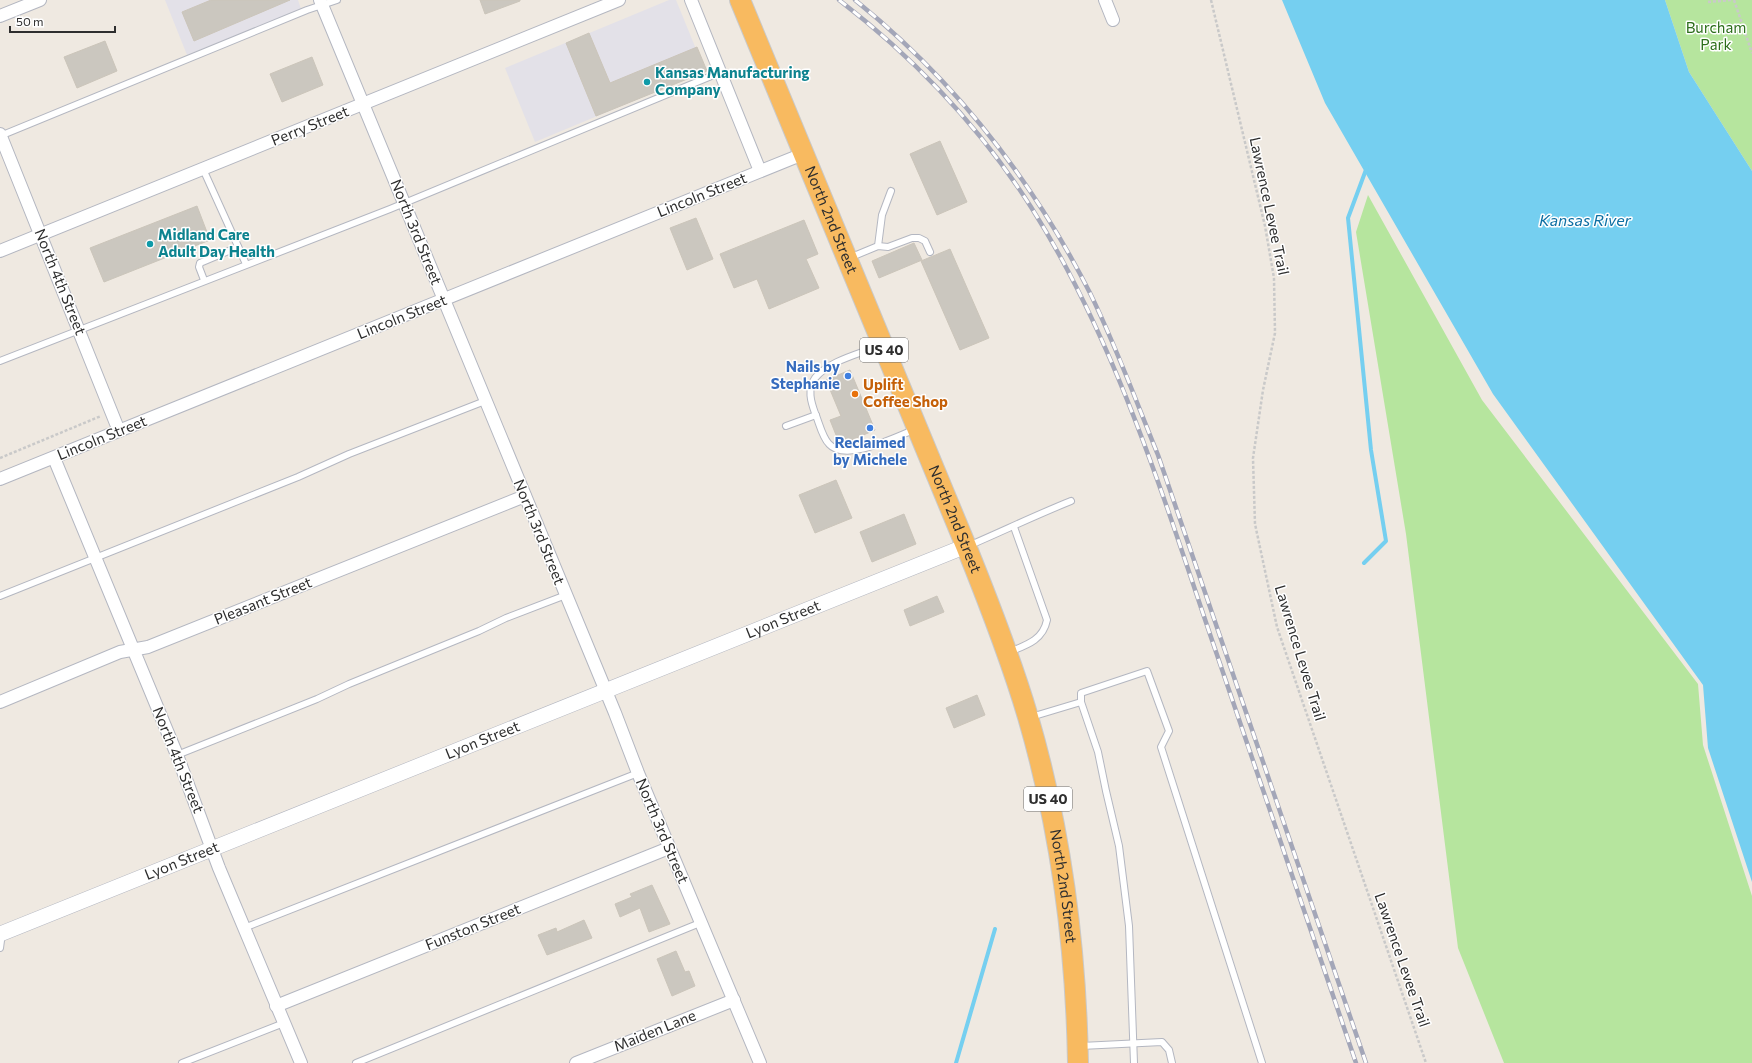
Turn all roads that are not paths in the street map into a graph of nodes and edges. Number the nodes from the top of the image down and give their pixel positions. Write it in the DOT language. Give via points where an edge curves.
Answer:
graph roads {
  1 [pos="40,0"];
  2 [pos="336,0"];
  3 [pos="620,0"];
  4 [pos="691,0"];
  5 [pos="740,0"];
  6 [pos="1105,0"];
  7 [pos="321,3"];
  8 [pos="0,16"];
  9 [pos="1113,20"];
  10 [pos="721,72"];
  11 [pos="363,104"];
  12 [pos="0,136"];
  13 [pos="803,154"];
  14 [pos="203,169"];
  15 [pos="760,171"];
  16 [pos="891,191"];
  17 [pos="404,203"];
  18 [pos="41,235"];
  19 [pos="878,246"];
  20 [pos="238,247"];
  21 [pos="0,251"];
  22 [pos="930,252"];
  23 [pos="846,259"];
  24 [pos="246,264"];
  25 [pos="204,280"];
  26 [pos="444,300"];
  27 [pos="78,330"];
  28 [pos="882,345"];
  29 [pos="0,361"];
  30 [pos="485,401"];
  31 [pos="816,415"];
  32 [pos="786,426"];
  33 [pos="917,428"];
  34 [pos="119,431"];
  35 [pos="54,458"];
  36 [pos="0,479"];
  37 [pos="525,496"];
  38 [pos="1071,501"];
  39 [pos="1014,527"];
  40 [pos="966,546"];
  41 [pos="95,557"];
  42 [pos="566,595"];
  43 [pos="0,596"];
  44 [pos="133,650"];
  45 [pos="1007,653"];
  46 [pos="606,692"];
  47 [pos="0,702"];
  48 [pos="1081,702"];
  49 [pos="1028,718"];
  50 [pos="177,756"];
  51 [pos="638,773"];
  52 [pos="670,848"];
  53 [pos="213,849"];
  54 [pos="700,923"];
  55 [pos="244,928"];
  56 [pos="1,939"];
  57 [pos="734,1000"];
  58 [pos="276,1006"];
  59 [pos="284,1023"];
  60 [pos="1134,1044"];
  61 [pos="1078,1055"];
  62 [pos="182,1063"];
  63 [pos="300,1063"];
  64 [pos="356,1063"];
  65 [pos="576,1063"];
  66 [pos="760,1063"];
  67 [pos="1134,1063"];
  68 [pos="1172,1063"];
  69 [pos="1262,1063"];
  1 -- 8 [label="street"];
  2 -- 7 [label="lane"];
  3 -- 11 [label="street, Perry Street"];
  4 -- 10 [label="street"];
  5 -- 13 [label="highway, North 2nd Street / US 40"];
  6 -- 9 [label="street"];
  7 -- 11 [label="street, North 3rd Street"];
  7 -- 12 [label="lane"];
  10 -- 15 [label="street"];
  10 -- 17 [label="lane"];
  11 -- 14 [label="street, Perry Street"];
  11 -- 17 [label="street, North 3rd Street"];
  12 -- 18 [label="street, North 4th Street"];
  13 -- 15 [label="street, Lincoln Street"];
  13 -- 23 [label="highway, North 2nd Street / US 40"];
  14 -- 18 [label="street, Perry Street"];
  14 -- 20 [label="lane"];
  15 -- 26 [label="street, Lincoln Street"];
  16 -- 19 [label="lane" via="882,215"];
  17 -- 24 [label="lane"];
  17 -- 26 [label="street, North 3rd Street"];
  18 -- 21 [label="street, Perry Street"];
  18 -- 27 [label="street, North 4th Street"];
  19 -- 22 [label="lane" via="888,247 919,238 925,241"];
  19 -- 23 [label="lane"];
  20 -- 24 [label="lane"];
  20 -- 25 [label="lane" via="200,263"];
  23 -- 28 [label="highway, North 2nd Street / US 40"];
  24 -- 25 [label="lane"];
  25 -- 27 [label="lane"];
  26 -- 30 [label="street, North 3rd Street"];
  26 -- 34 [label="street, Lincoln Street"];
  27 -- 29 [label="lane"];
  27 -- 34 [label="street, North 4th Street"];
  28 -- 31 [label="lane" via="832,365 815,379 810,394"];
  28 -- 33 [label="highway, North 2nd Street / US 40"];
  30 -- 37 [label="street, North 3rd Street"];
  30 -- 41 [label="lane"];
  31 -- 32 [label="lane"];
  31 -- 33 [label="lane" via="828,443 841,450 870,447"];
  33 -- 40 [label="highway, North 2nd Street / US 40"];
  34 -- 35 [label="street, Lincoln Street"];
  35 -- 36 [label="street, Lincoln Street"];
  35 -- 41 [label="street, North 4th Street"];
  37 -- 42 [label="street, North 3rd Street"];
  37 -- 44 [label="street, Pleasant Street" via="148,647"];
  38 -- 39 [label="lane" via="1025,519"];
  39 -- 40 [label="lane"];
  39 -- 45 [label="lane" via="1047,620 1045,630 1032,643"];
  40 -- 45 [label="highway, North 2nd Street / US 40"];
  40 -- 46 [label="street, Lyon Street"];
  41 -- 43 [label="lane"];
  41 -- 44 [label="street, North 4th Street"];
  42 -- 46 [label="street, North 3rd Street"];
  42 -- 50 [label="lane"];
  44 -- 47 [label="street, Pleasant Street" via="120,652"];
  44 -- 50 [label="street, North 4th Street"];
  45 -- 49 [label="highway, North 2nd Street / US 40"];
  46 -- 51 [label="street, North 3rd Street"];
  46 -- 53 [label="street, Lyon Street"];
  48 -- 49 [label="lane"];
  48 -- 60 [label="lane" via="1098,752 1120,846 1129,926"];
  48 -- 69 [label="lane" via="1081,693 1147,671 1169,731 1161,747"];
  49 -- 61 [label="highway, North 2nd Street / US 40" via="1060,857 1071,940"];
  50 -- 53 [label="street, North 4th Street"];
  51 -- 52 [label="street, North 3rd Street"];
  51 -- 55 [label="lane"];
  52 -- 54 [label="street, North 3rd Street"];
  52 -- 58 [label="street, Funston Street"];
  53 -- 55 [label="street, North 4th Street"];
  53 -- 56 [label="street, Lyon Street"];
  54 -- 57 [label="street, North 3rd Street"];
  54 -- 64 [label="lane"];
  55 -- 58 [label="street, North 4th Street"];
  57 -- 65 [label="street, Maiden Lane"];
  57 -- 66 [label="street, North 3rd Street"];
  58 -- 59 [label="street, North 4th Street"];
  59 -- 62 [label="lane"];
  59 -- 63 [label="street, North 4th Street"];
  60 -- 61 [label="lane"];
  60 -- 67 [label="lane"];
  60 -- 68 [label="lane" via="1162,1042 1169,1050"];
}
